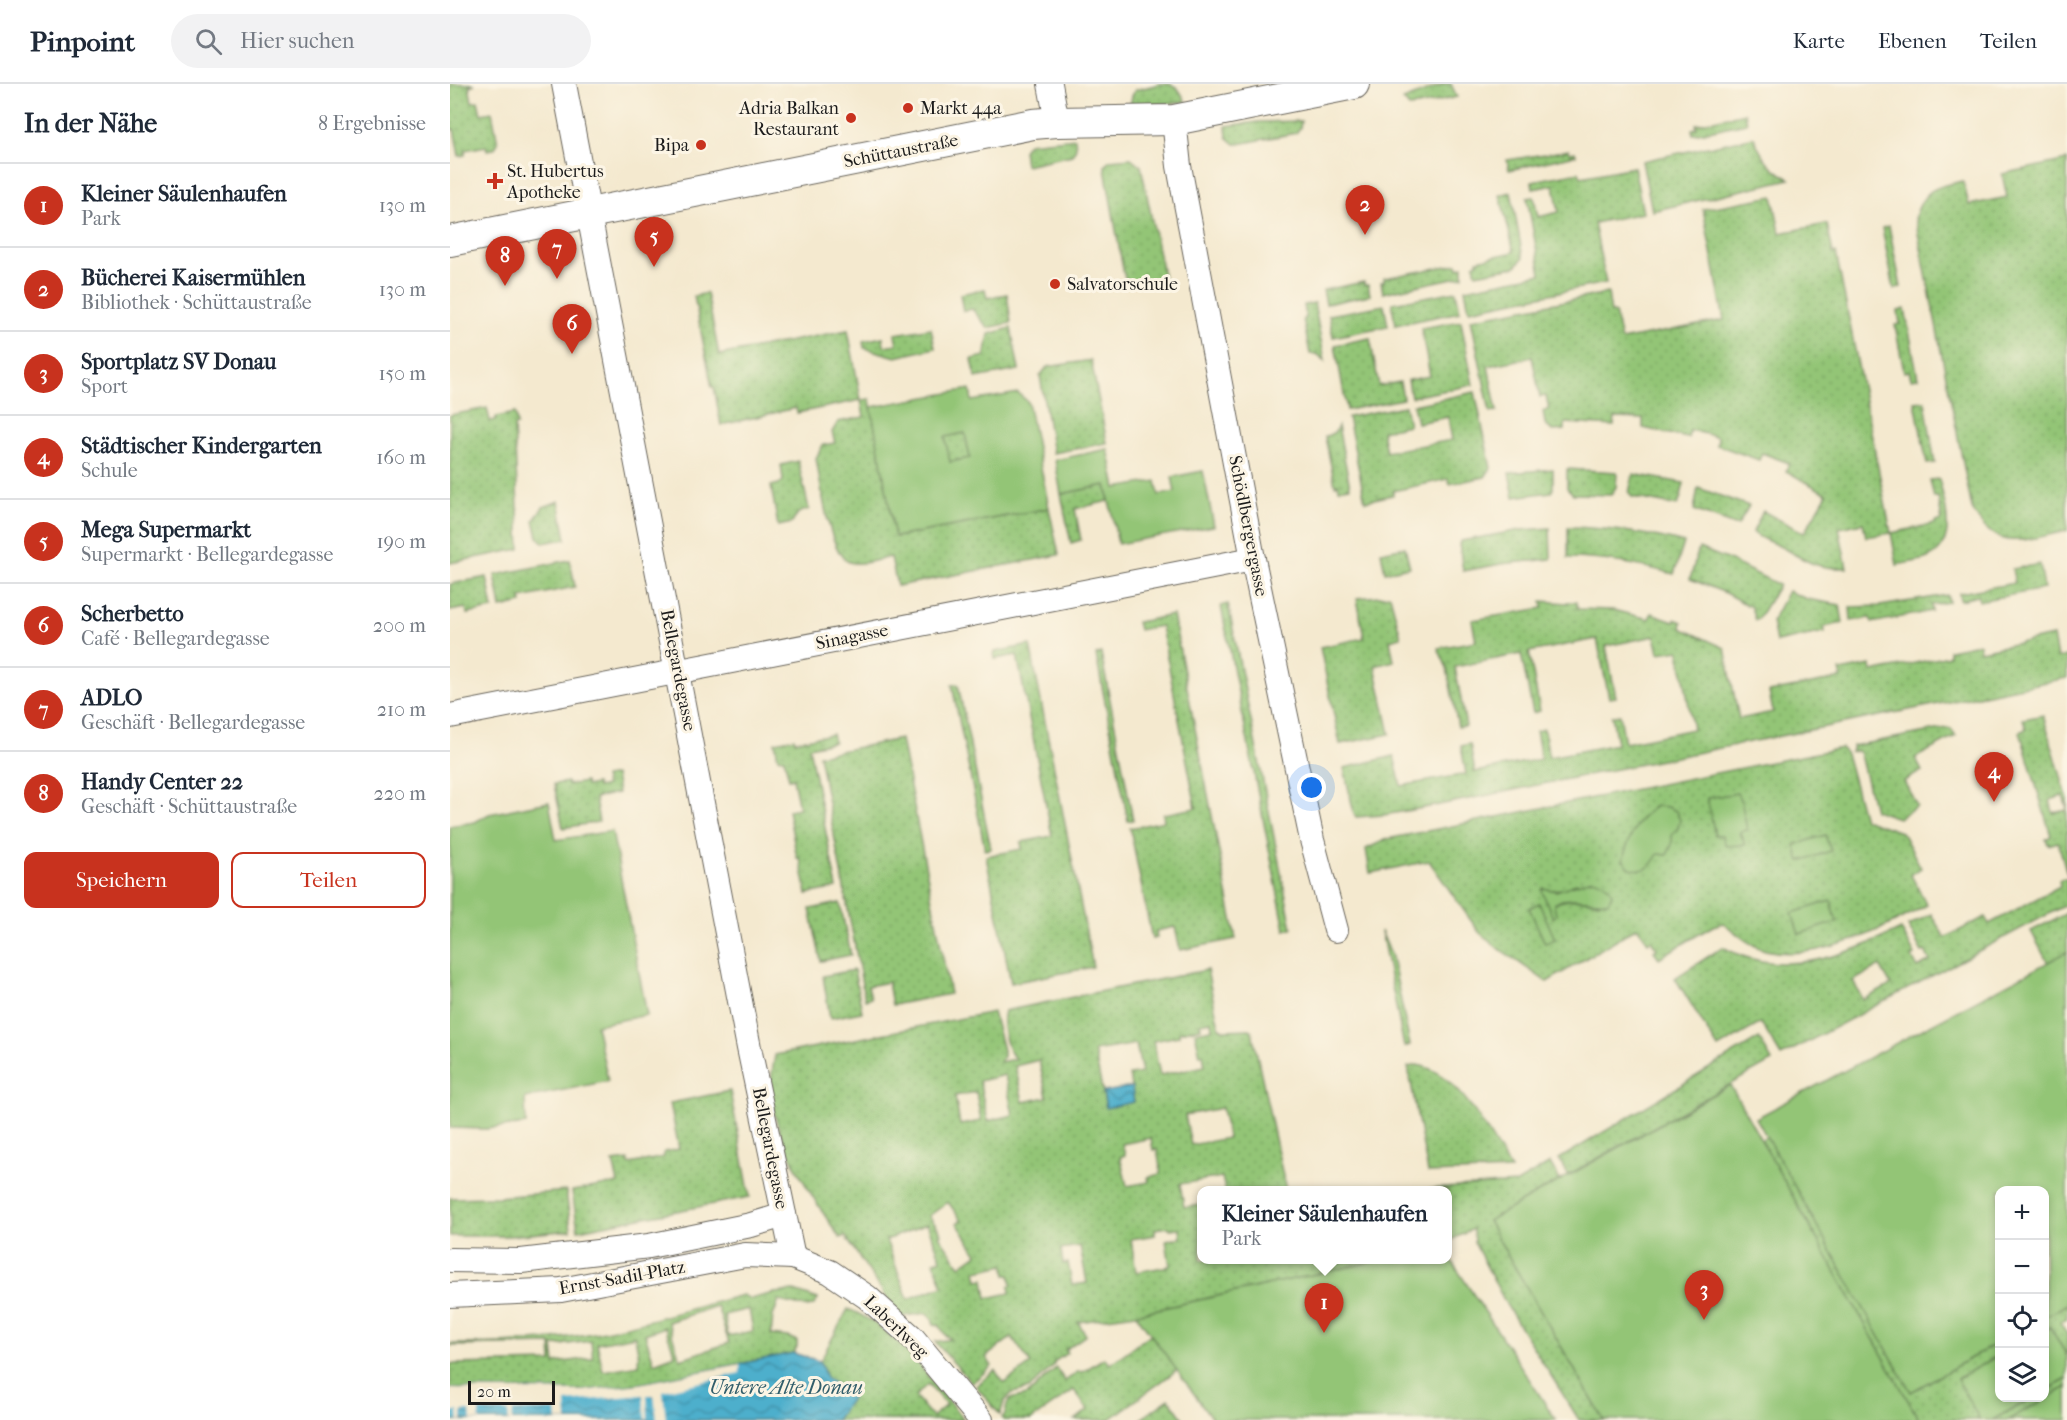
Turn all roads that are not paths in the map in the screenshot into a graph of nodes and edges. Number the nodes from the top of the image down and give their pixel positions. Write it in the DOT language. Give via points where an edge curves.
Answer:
graph roads {
  1 [pos="564,84"];
  2 [pos="1050,84"];
  3 [pos="1354,84"];
  4 [pos="1174,120"];
  5 [pos="1057,122"];
  6 [pos="590,213"];
  7 [pos="450,241"];
  8 [pos="1254,559"];
  9 [pos="678,670"];
  10 [pos="450,716"];
  11 [pos="1336,930"];
  12 [pos="784,1215"];
  13 [pos="793,1257"];
  14 [pos="450,1260"];
  15 [pos="450,1295"];
  16 [pos="981,1420"];
  1 -- 6 [label="street, Bellegardegasse"];
  2 -- 5 [label="street"];
  3 -- 4 [label="street, Schüttaustraße"];
  4 -- 5 [label="street, Schüttaustraße"];
  4 -- 8 [label="street, Schödlbergergasse" via="1179,166"];
  5 -- 6 [label="street, Schüttaustraße"];
  6 -- 7 [label="street, Schüttaustraße"];
  6 -- 9 [label="street, Bellegardegasse"];
  8 -- 9 [label="street, Sinagasse"];
  8 -- 11 [label="street, Schödlbergergasse" via="1312,840"];
  9 -- 10 [label="street, Sinagasse"];
  9 -- 12 [label="street, Bellegardegasse"];
  12 -- 13 [label="street, Bellegardegasse"];
  12 -- 14 [label="street, Ernst-Sadil-Platz" via="648,1246 521,1261"];
  13 -- 15 [label="street, Ernst-Sadil-Platz" via="744,1255 561,1290"];
  13 -- 16 [label="street, Laberlweg" via="830,1272 867,1297 912,1337"];
}
